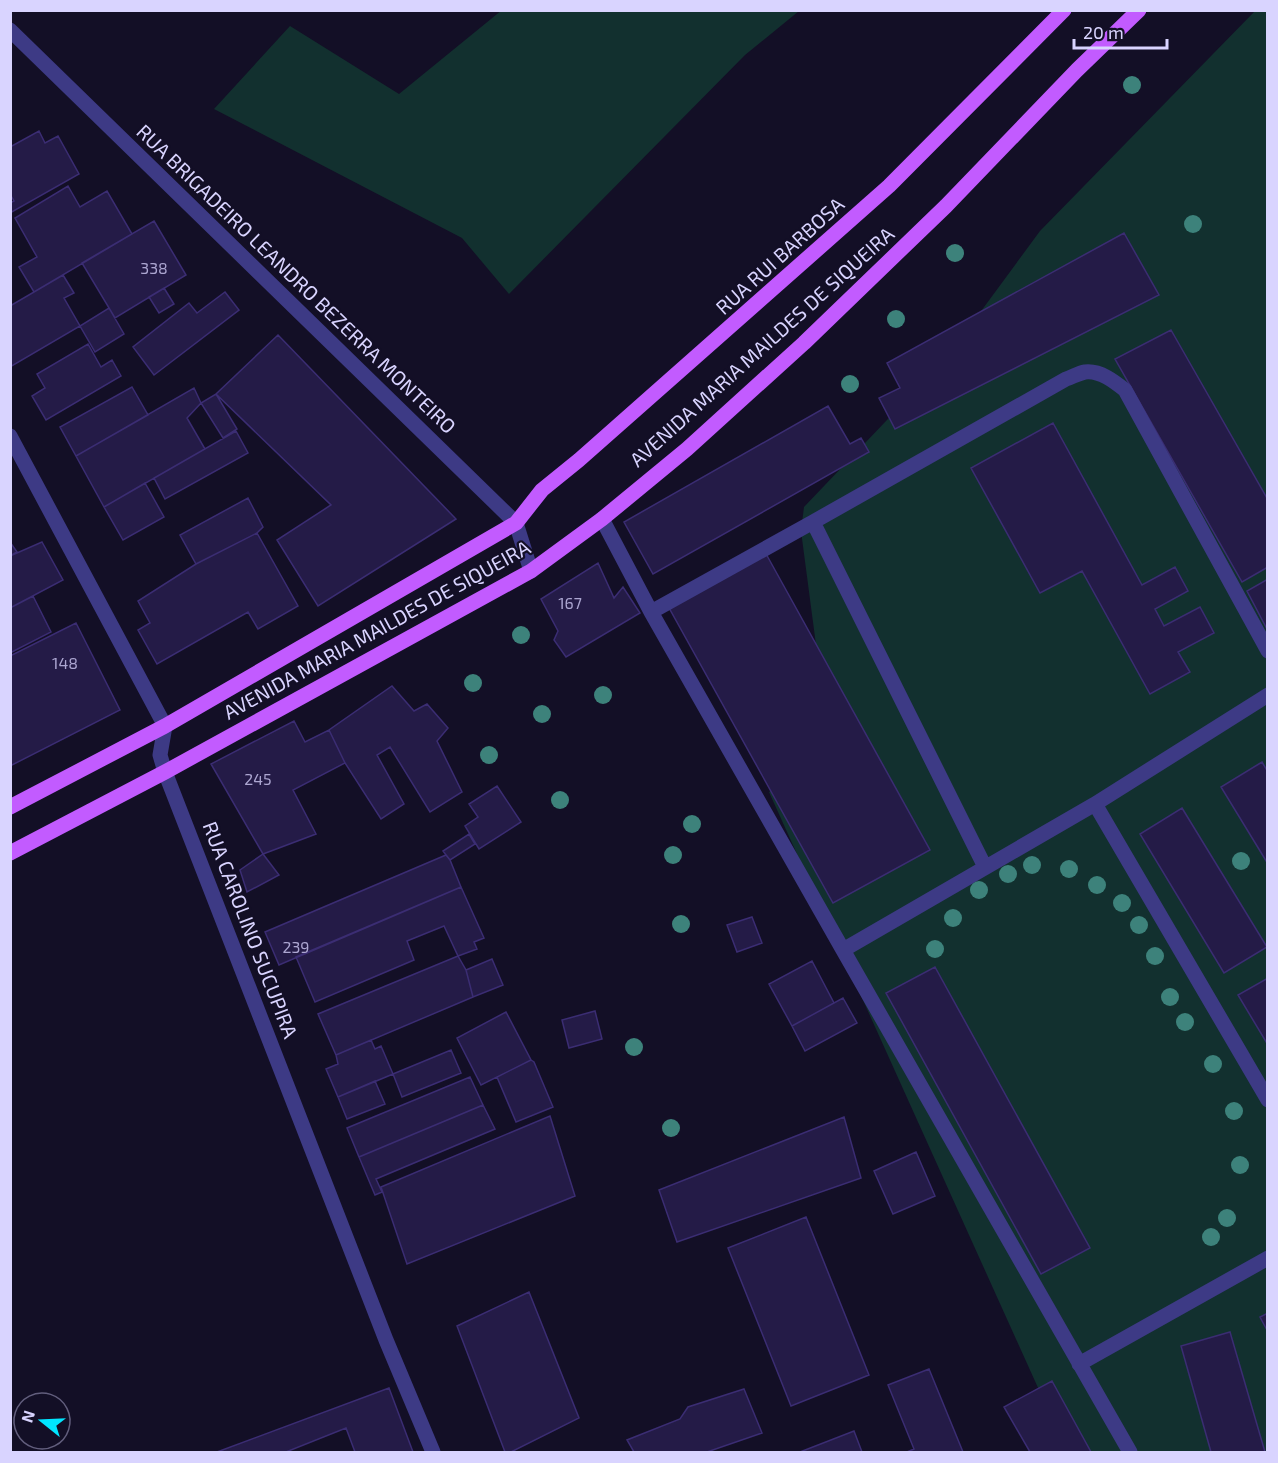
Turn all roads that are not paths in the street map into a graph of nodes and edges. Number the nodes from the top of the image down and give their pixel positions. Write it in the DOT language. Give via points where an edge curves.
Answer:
graph roads {
  1 [pos="1064,10"];
  2 [pos="1139,10"];
  3 [pos="10,30"];
  4 [pos="10,436"];
  5 [pos="602,519"];
  6 [pos="813,522"];
  7 [pos="516,524"];
  8 [pos="531,571"];
  9 [pos="651,612"];
  10 [pos="1268,651"];
  11 [pos="1268,695"];
  12 [pos="165,726"];
  13 [pos="165,772"];
  14 [pos="1095,804"];
  15 [pos="10,807"];
  16 [pos="10,853"];
  17 [pos="985,867"];
  18 [pos="843,950"];
  19 [pos="1268,1100"];
  20 [pos="1268,1258"];
  21 [pos="1079,1364"];
  22 [pos="433,1452"];
  23 [pos="1130,1452"];
  1 -- 7 [label="main road, RUA RUI BARBOSA" via="890,186 542,490"];
  2 -- 5 [label="main road, AVENIDA MARIA MAILDES DE SIQUEIRA" via="804,343 687,449"];
  3 -- 7 [label="street, RUA BRIGADEIRO LEANDRO BEZERRA MONTEIRO"];
  4 -- 12 [label="street"];
  5 -- 8 [label="main road, AVENIDA MARIA MAILDES DE SIQUEIRA"];
  5 -- 9 [label="street"];
  6 -- 9 [label="street"];
  6 -- 10 [label="street" via="1066,379 1095,372 1125,390"];
  6 -- 17 [label="street"];
  7 -- 8 [label="street, RUA BRIGADEIRO LEANDRO BEZERRA MONTEIRO"];
  7 -- 12 [label="main road, AVENIDA MARIA MAILDES DE SIQUEIRA"];
  8 -- 13 [label="main road, AVENIDA MARIA MAILDES DE SIQUEIRA"];
  9 -- 18 [label="street"];
  11 -- 14 [label="street"];
  12 -- 13 [label="street, RUA CAROLINO SUCUPIRA" via="160,755"];
  12 -- 15 [label="main road, AVENIDA MARIA MAILDES DE SIQUEIRA"];
  13 -- 16 [label="main road, AVENIDA MARIA MAILDES DE SIQUEIRA"];
  13 -- 22 [label="street, RUA CAROLINO SUCUPIRA"];
  14 -- 17 [label="street"];
  14 -- 19 [label="street"];
  17 -- 18 [label="street"];
  18 -- 21 [label="street"];
  20 -- 21 [label="street"];
  21 -- 23 [label="street"];
}
